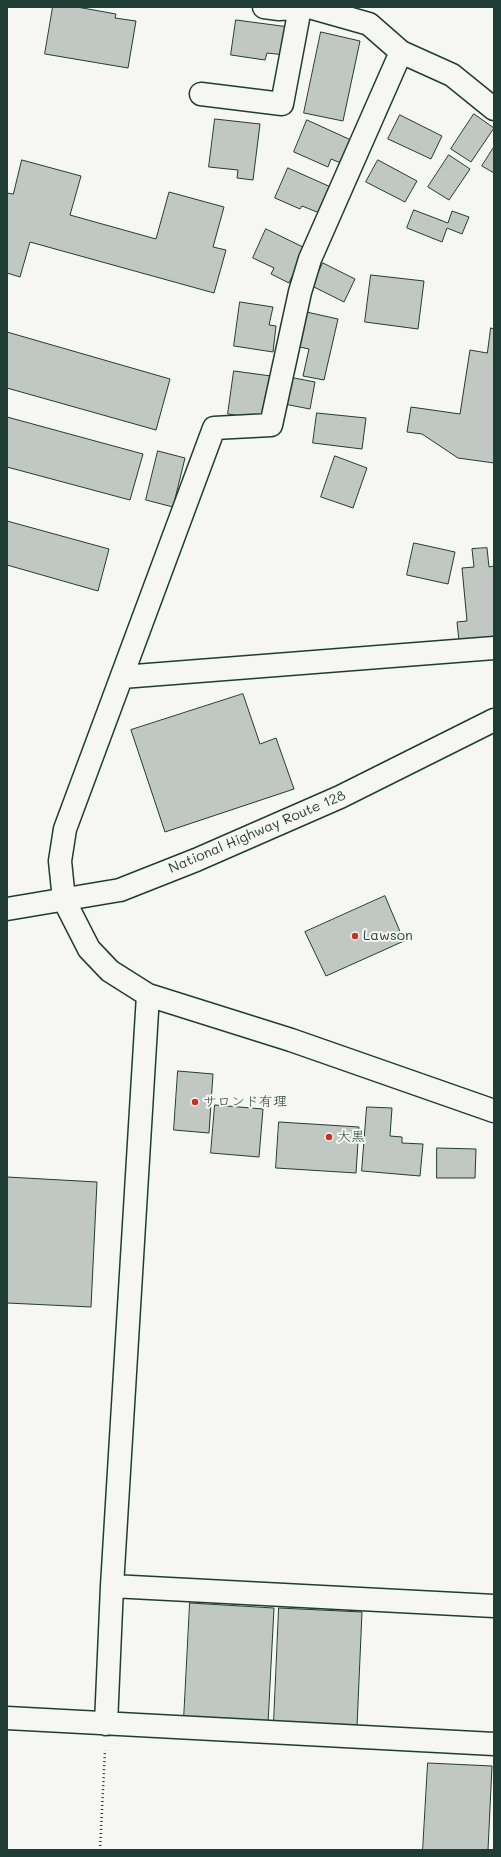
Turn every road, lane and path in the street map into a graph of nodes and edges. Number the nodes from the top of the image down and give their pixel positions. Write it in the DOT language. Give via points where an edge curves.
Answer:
graph roads {
  1 [pos="264,7"];
  2 [pos="300,8"];
  3 [pos="401,52"];
  4 [pos="202,94"];
  5 [pos="494,109"];
  6 [pos="494,648"];
  7 [pos="122,677"];
  8 [pos="494,720"];
  9 [pos="64,900"];
  10 [pos="7,909"];
  11 [pos="148,995"];
  12 [pos="494,1111"];
  13 [pos="112,1586"];
  14 [pos="494,1606"];
  15 [pos="7,1718"];
  16 [pos="106,1724"];
  17 [pos="494,1744"];
  18 [pos="100,1850"];
  1 -- 2 [label="main road"];
  2 -- 3 [label="main road" via="309,7 369,24"];
  2 -- 4 [label="main road" via="282,104"];
  3 -- 5 [label="main road" via="452,75"];
  3 -- 7 [label="main road" via="310,259 300,292 271,425 214,428"];
  6 -- 7 [label="main road"];
  7 -- 9 [label="main road" via="65,829 60,861"];
  8 -- 9 [label="main road, National Highway Route 128" via="340,797 196,860 120,890"];
  9 -- 10 [label="main road, National Highway Route 128"];
  9 -- 11 [label="main road" via="89,949 110,971"];
  11 -- 12 [label="main road" via="291,1040"];
  11 -- 13 [label="main road"];
  13 -- 14 [label="main road"];
  13 -- 16 [label="main road"];
  15 -- 16 [label="main road"];
  16 -- 17 [label="main road"];
  16 -- 18 [label="path"];
}
